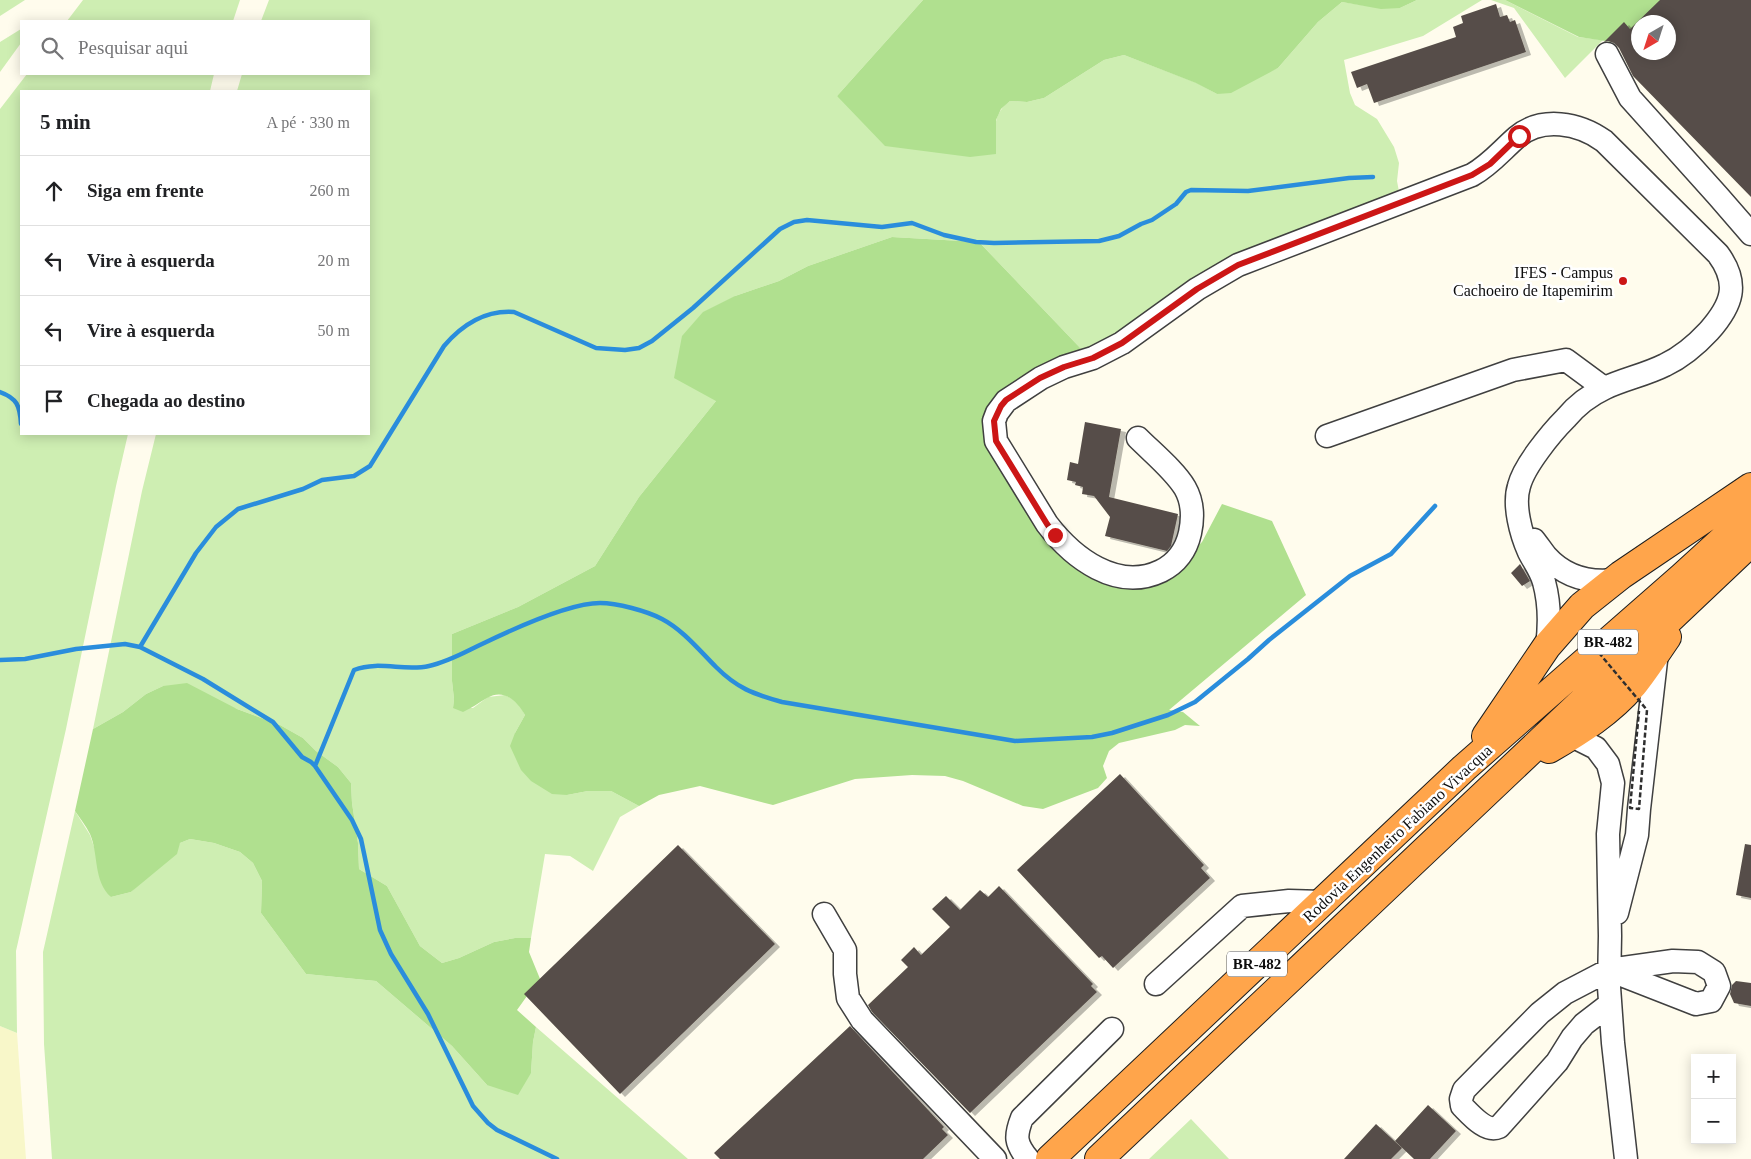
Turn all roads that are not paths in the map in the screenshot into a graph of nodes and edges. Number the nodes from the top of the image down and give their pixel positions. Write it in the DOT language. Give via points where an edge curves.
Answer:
graph roads {
  1 [pos="1607,54"];
  2 [pos="1751,234"];
  3 [pos="1604,388"];
  4 [pos="1327,436"];
  5 [pos="1138,438"];
  6 [pos="1751,487"];
  7 [pos="1751,514"];
  8 [pos="1521,527"];
  9 [pos="1751,542"];
  10 [pos="1614,580"];
  11 [pos="1700,591"];
  12 [pos="1547,646"];
  13 [pos="1657,652"];
  14 [pos="1568,737"];
  15 [pos="1464,768"];
  16 [pos="1506,774"];
  17 [pos="1323,902"];
  18 [pos="824,914"];
  19 [pos="1610,936"];
  20 [pos="1609,970"];
  21 [pos="1156,984"];
  22 [pos="1610,1004"];
  23 [pos="1112,1028"];
  24 [pos="994,1159"];
  25 [pos="1028,1159"];
  26 [pos="1050,1159"];
  27 [pos="1099,1159"];
  28 [pos="1626,1159"];
  1 -- 2 [label="lane" via="1630,98"];
  3 -- 4 [label="lane" via="1566,360 1512,370"];
  3 -- 5 [label="lane" via="1666,364 1699,341 1726,310 1730,277 1718,254 1604,141 1586,130 1554,124 1519,136 1490,164 1472,175 1224,272 1122,343 1029,384 1006,400 994,421 999,447 1055,535 1089,563 1114,576 1130,578 1146,577 1169,567 1186,546 1192,524 1186,489"];
  3 -- 8 [label="lane" via="1564,419 1526,468 1517,497"];
  6 -- 10 [label="highway"];
  7 -- 15 [label="highway, Rodovia Engenheiro Fabiano Vivacqua / BR-482"];
  8 -- 10 [label="lane" via="1564,571 1594,581"];
  8 -- 12 [label="lane" via="1548,596 1550,629"];
  9 -- 11 [label="highway, Rodovia Engenheiro Fabiano Vivacqua / BR-482"];
  10 -- 12 [label="highway" via="1582,606"];
  11 -- 13 [label="highway"];
  11 -- 16 [label="highway, Rodovia Engenheiro Fabiano Vivacqua / BR-482"];
  12 -- 15 [label="highway"];
  13 -- 14 [label="highway" via="1617,702"];
  13 -- 19 [label="lane" via="1638,835"];
  14 -- 16 [label="highway"];
  14 -- 19 [label="lane" via="1596,748 1612,773 1608,834"];
  15 -- 17 [label="highway, Rodovia Engenheiro Fabiano Vivacqua / BR-482"];
  16 -- 27 [label="highway, Rodovia Engenheiro Fabiano Vivacqua / BR-482"];
  17 -- 21 [label="lane" via="1289,901 1242,906"];
  17 -- 26 [label="highway, Rodovia Engenheiro Fabiano Vivacqua / BR-482"];
  18 -- 24 [label="lane" via="845,950 848,998 862,1020"];
  19 -- 20 [label="lane"];
  20 -- 22 [label="lane"];
  20 -- 22 [label="lane" via="1565,994 1540,1013 1464,1090 1462,1106 1488,1128 1499,1127 1557,1062 1584,1024"];
  22 -- 28 [label="lane"];
  23 -- 25 [label="lane" via="1022,1118 1016,1133 1021,1150"];
}
